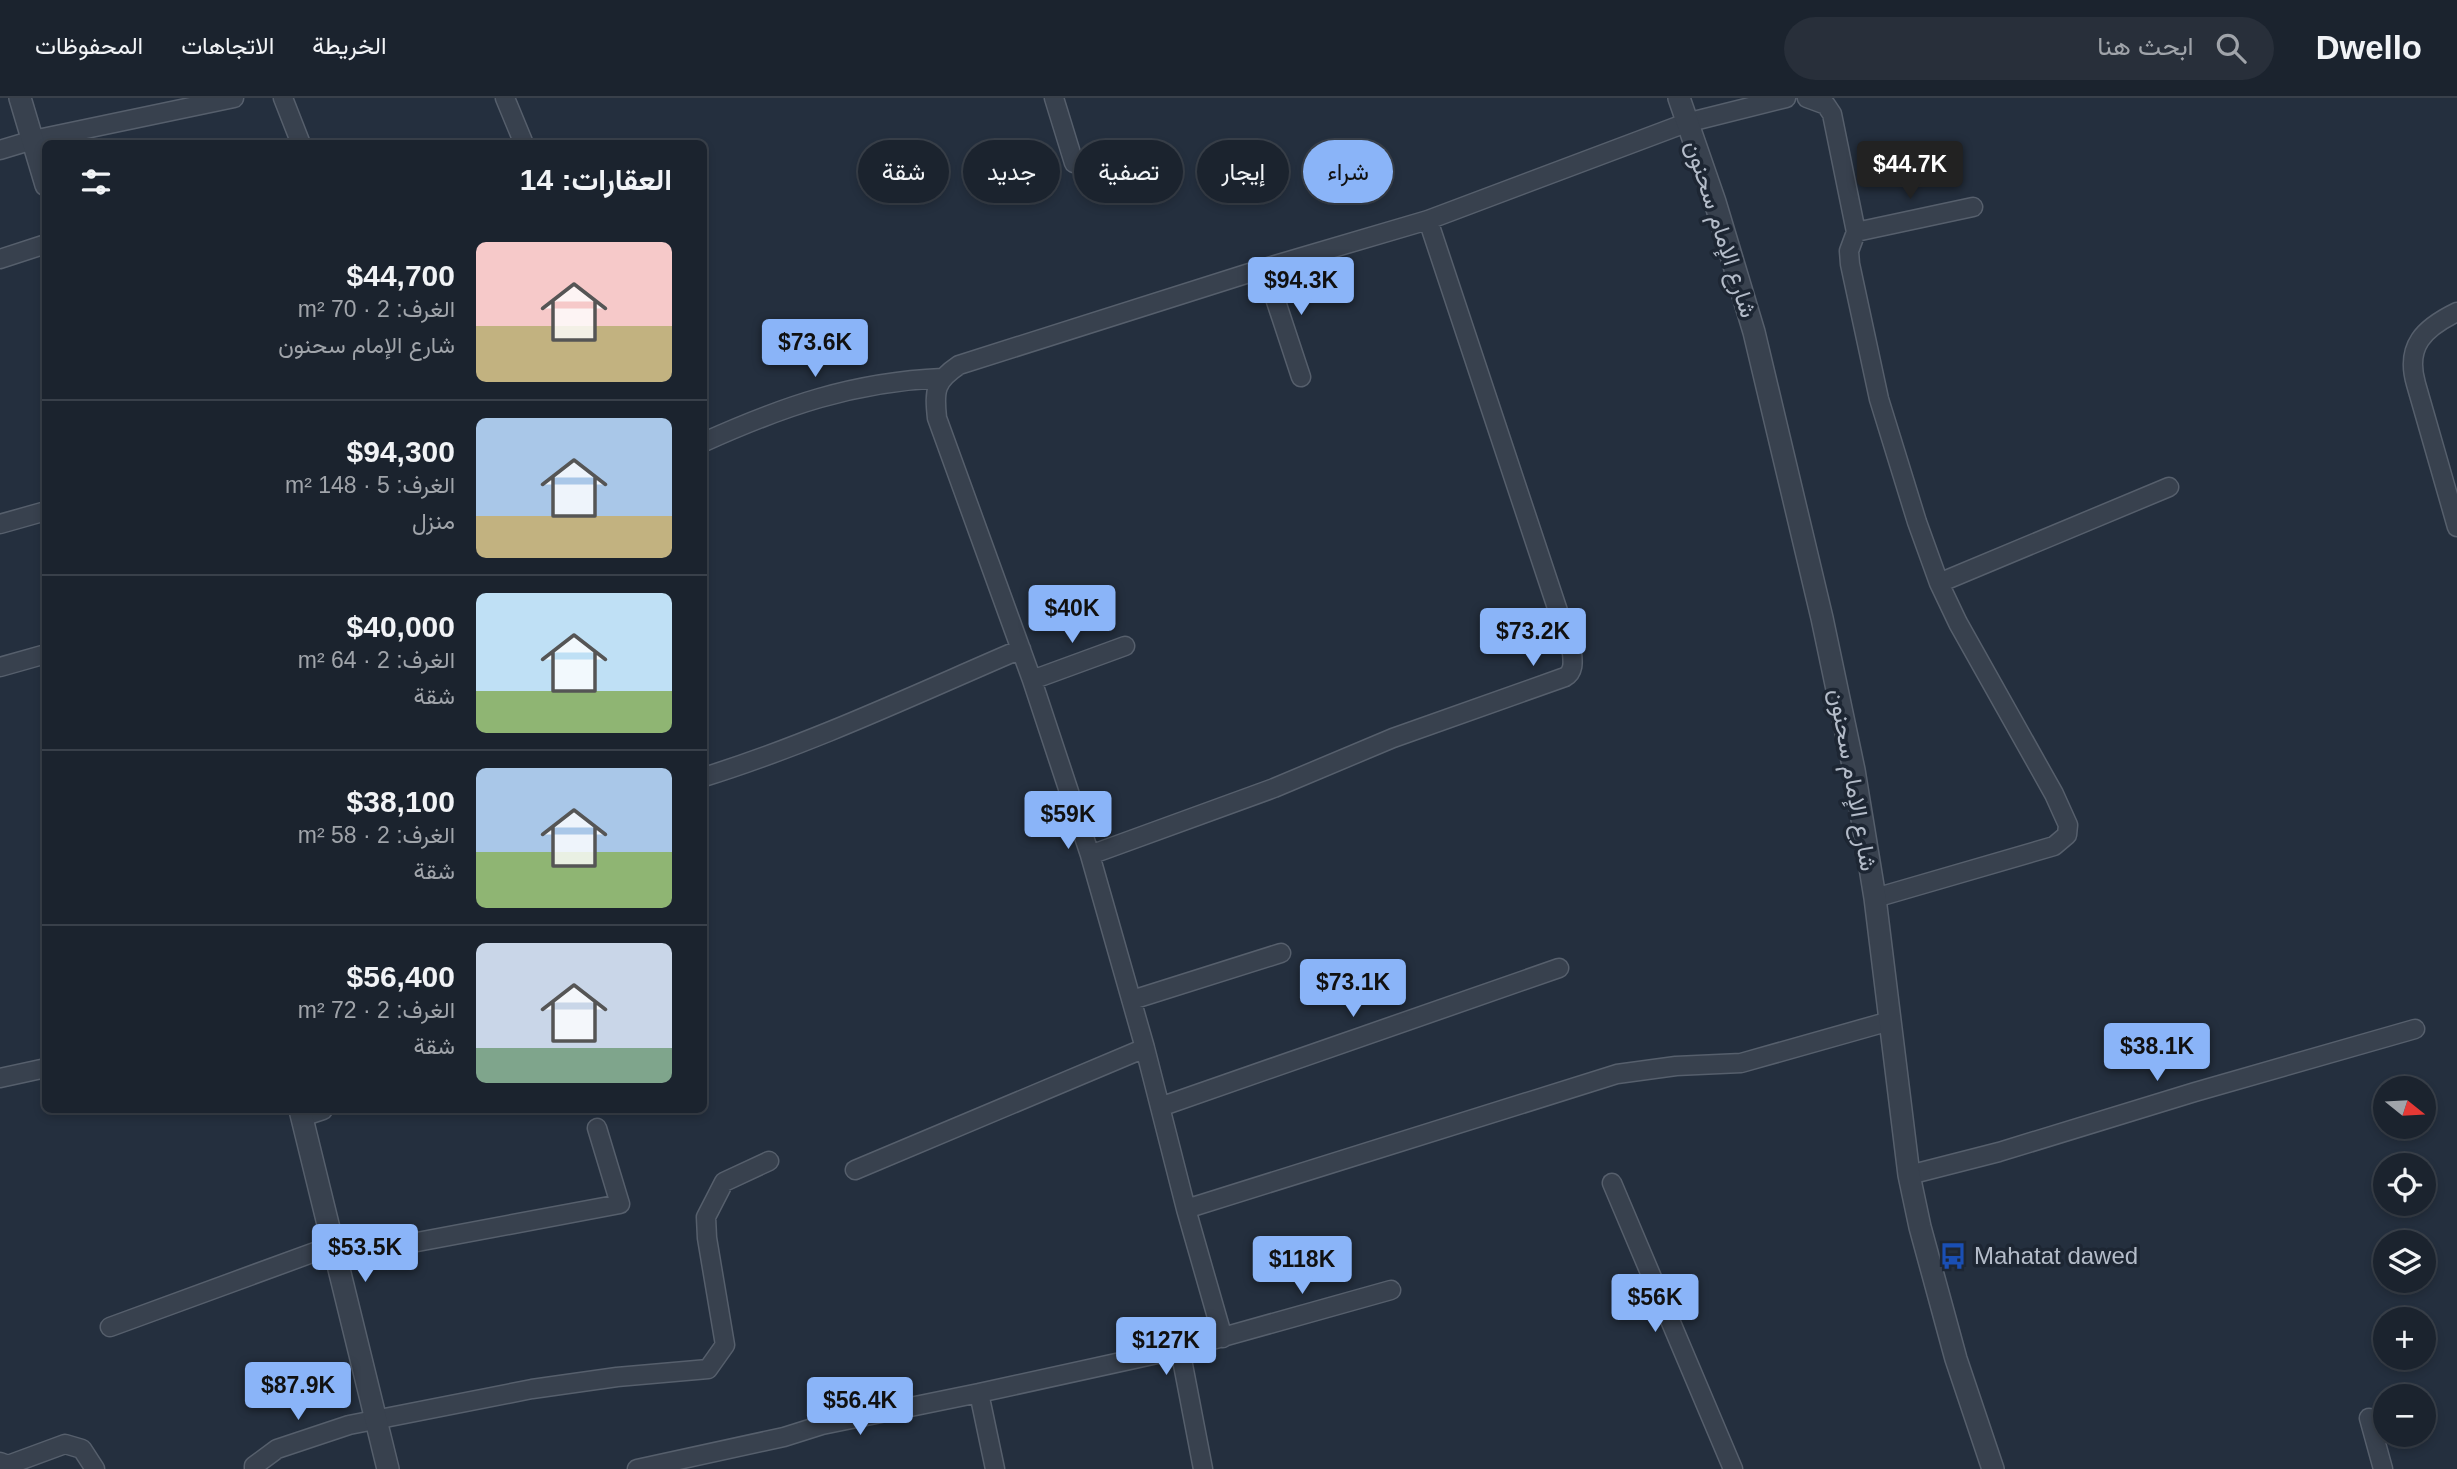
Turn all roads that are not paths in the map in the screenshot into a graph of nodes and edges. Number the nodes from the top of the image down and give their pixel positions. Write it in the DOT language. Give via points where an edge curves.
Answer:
graph roads {
  1 [pos="20,98"];
  2 [pos="233,98"];
  3 [pos="283,98"];
  4 [pos="505,98"];
  5 [pos="1054,98"];
  6 [pos="1679,98"];
  7 [pos="1786,98"];
  8 [pos="1807,98"];
  9 [pos="1686,123"];
  10 [pos="33,140"];
  11 [pos="299,140"];
  12 [pos="522,140"];
  13 [pos="0,150"];
  14 [pos="1074,163"];
  15 [pos="42,171"];
  16 [pos="1973,207"];
  17 [pos="1428,220"];
  18 [pos="1856,232"];
  19 [pos="42,245"];
  20 [pos="0,259"];
  21 [pos="1265,268"];
  22 [pos="2457,312"];
  23 [pos="1301,377"];
  24 [pos="942,378"];
  25 [pos="707,442"];
  26 [pos="2169,488"];
  27 [pos="42,512"];
  28 [pos="0,524"];
  29 [pos="2457,527"];
  30 [pos="1939,583"];
  31 [pos="1125,646"];
  32 [pos="1021,649"];
  33 [pos="42,654"];
  34 [pos="0,667"];
  35 [pos="1032,680"];
  36 [pos="707,776"];
  37 [pos="1090,855"];
  38 [pos="1875,898"];
  39 [pos="1281,953"];
  40 [pos="1559,968"];
  41 [pos="1132,1000"];
  42 [pos="1890,1021"];
  43 [pos="2415,1029"];
  44 [pos="1145,1048"];
  45 [pos="42,1069"];
  46 [pos="0,1078"];
  47 [pos="1160,1107"];
  48 [pos="301,1113"];
  49 [pos="597,1128"];
  50 [pos="769,1161"];
  51 [pos="855,1170"];
  52 [pos="1909,1175"];
  53 [pos="1612,1183"];
  54 [pos="1186,1209"];
  55 [pos="336,1251"];
  56 [pos="1391,1290"];
  57 [pos="110,1327"];
  58 [pos="1223,1338"];
  59 [pos="1180,1349"];
  60 [pos="979,1393"];
  61 [pos="2369,1418"];
  62 [pos="377,1420"];
  63 [pos="0,1462"];
  64 [pos="94,1469"];
  65 [pos="254,1469"];
  66 [pos="388,1469"];
  67 [pos="637,1469"];
  68 [pos="995,1469"];
  69 [pos="1203,1469"];
  70 [pos="1733,1469"];
  71 [pos="1993,1469"];
  72 [pos="2383,1469"];
  1 -- 10 [label="street"];
  2 -- 10 [label="street"];
  3 -- 11 [label="street"];
  4 -- 12 [label="street"];
  5 -- 14 [label="street"];
  6 -- 9 [label="street, شارع الإمام سحنون"];
  7 -- 9 [label="street"];
  8 -- 18 [label="street" via="1826,105 1832,114"];
  9 -- 17 [label="street"];
  9 -- 38 [label="street, شارع الإمام سحنون" via="1715,202 1757,345 1822,618"];
  10 -- 13 [label="street"];
  10 -- 15 [label="street"];
  16 -- 18 [label="street"];
  17 -- 21 [label="street"];
  17 -- 37 [label="street" via="1572,653 1570,673"];
  18 -- 30 [label="street" via="1849,258 1879,398"];
  19 -- 20 [label="street"];
  21 -- 23 [label="street"];
  21 -- 24 [label="street" via="959,365"];
  22 -- 29 [label="street" via="2425,333 2416,344 2412,364"];
  24 -- 25 [label="street" via="883,382 834,393"];
  24 -- 32 [label="street" via="935,390 937,418"];
  26 -- 30 [label="street"];
  27 -- 28 [label="street"];
  30 -- 38 [label="street" via="2054,794 2069,831 2054,846"];
  31 -- 35 [label="street"];
  32 -- 35 [label="street"];
  32 -- 36 [label="street" via="832,731"];
  33 -- 34 [label="street"];
  35 -- 37 [label="street"];
  37 -- 41 [label="street"];
  38 -- 42 [label="street, شارع الإمام سحنون"];
  39 -- 41 [label="street"];
  40 -- 47 [label="street"];
  41 -- 44 [label="street"];
  42 -- 52 [label="street, شارع الإمام سحنون"];
  42 -- 54 [label="street" via="1741,1063 1617,1074"];
  43 -- 52 [label="street"];
  44 -- 47 [label="street"];
  44 -- 51 [label="street"];
  45 -- 46 [label="street"];
  47 -- 54 [label="street"];
  48 -- 55 [label="street"];
  49 -- 55 [label="street" via="620,1204"];
  50 -- 62 [label="street" via="724,1182 706,1217 725,1345 708,1369 532,1389"];
  52 -- 71 [label="street, شارع الإمام سحنون" via="1956,1359"];
  53 -- 70 [label="street"];
  54 -- 58 [label="street"];
  55 -- 57 [label="street"];
  55 -- 62 [label="street"];
  56 -- 58 [label="street"];
  58 -- 59 [label="street"];
  59 -- 60 [label="street"];
  59 -- 69 [label="street"];
  60 -- 67 [label="street"];
  60 -- 68 [label="street"];
  61 -- 72 [label="street"];
  62 -- 65 [label="street" via="276,1449"];
  62 -- 66 [label="street"];
  63 -- 64 [label="street" via="8,1465 65,1444 82,1449"];
}
